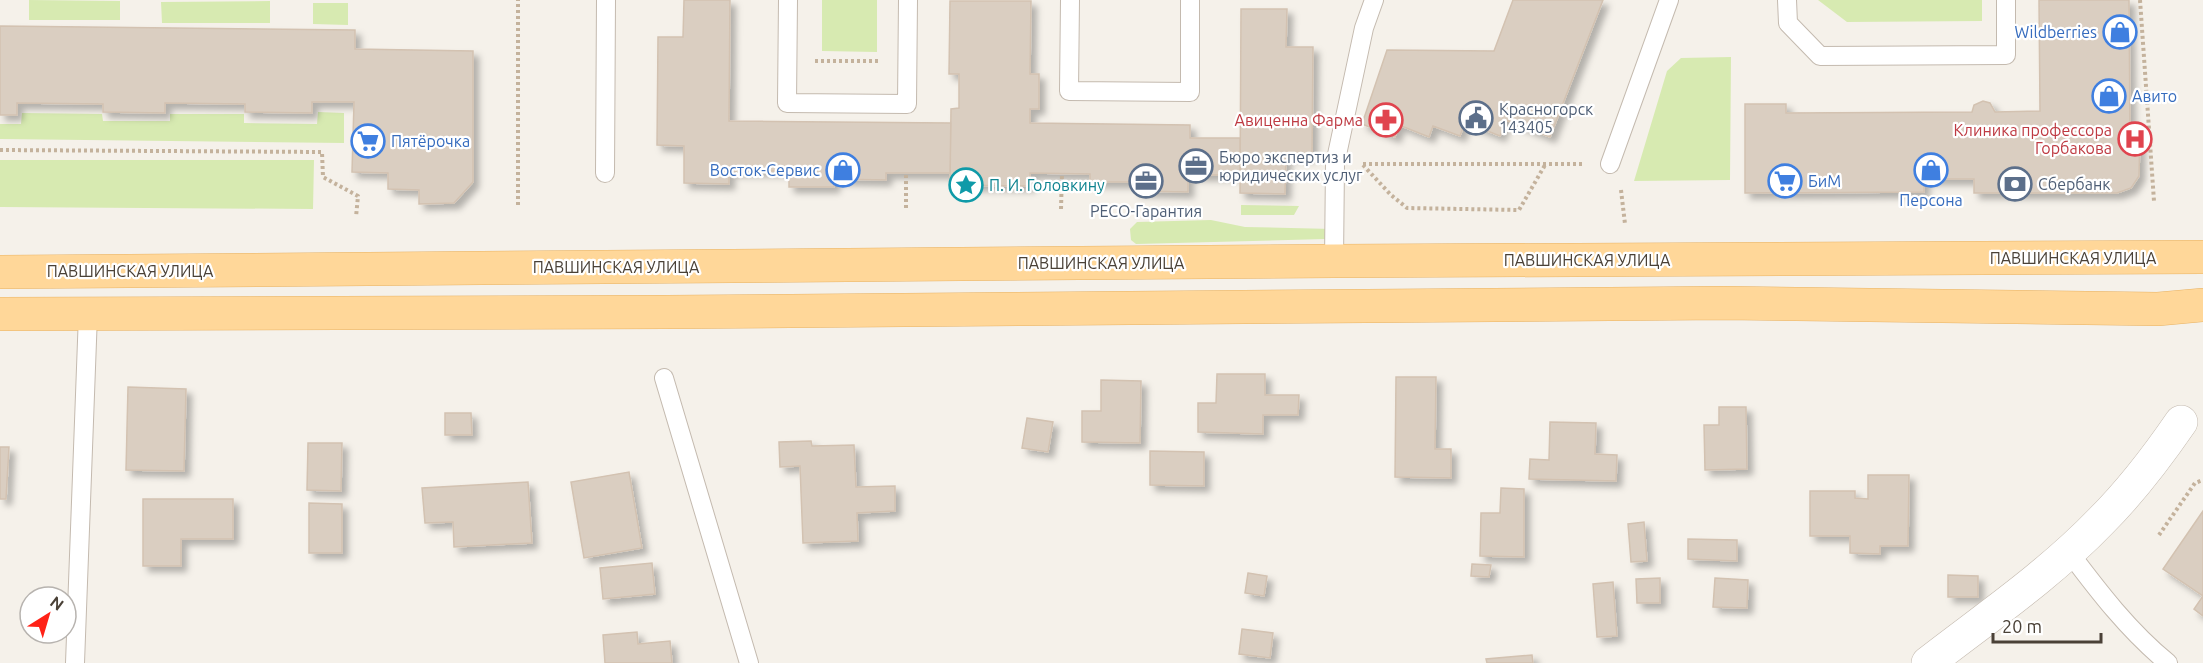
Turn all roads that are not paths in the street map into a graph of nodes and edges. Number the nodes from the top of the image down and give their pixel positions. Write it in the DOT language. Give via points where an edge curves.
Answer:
graph roads {
  1 [pos="606,0"];
  2 [pos="788,0"];
  3 [pos="908,0"];
  4 [pos="1070,0"];
  5 [pos="1190,0"];
  6 [pos="1374,0"];
  7 [pos="1669,0"];
  8 [pos="1787,0"];
  9 [pos="2006,0"];
  10 [pos="1610,164"];
  11 [pos="605,174"];
  12 [pos="2203,257"];
  13 [pos="1334,261"];
  14 [pos="0,272"];
  15 [pos="2203,305"];
  16 [pos="2158,309"];
  17 [pos="0,314"];
  18 [pos="88,314"];
  19 [pos="2203,315"];
  20 [pos="664,378"];
  21 [pos="2181,422"];
  22 [pos="2069,552"];
  23 [pos="75,663"];
  24 [pos="749,663"];
  25 [pos="1928,663"];
  26 [pos="2168,663"];
  1 -- 11 [label="lane"];
  2 -- 3 [label="lane" via="787,103 907,104"];
  4 -- 5 [label="lane" via="1069,91 1190,92"];
  6 -- 13 [label="lane" via="1364,28 1335,164"];
  7 -- 10 [label="lane"];
  8 -- 9 [label="lane" via="1788,23 1820,56 1844,56 2006,55"];
  12 -- 13 [label="main road, ПАВШИНСКАЯ УЛИЦА"];
  13 -- 14 [label="main road, ПАВШИНСКАЯ УЛИЦА"];
  15 -- 16 [label="main road"];
  16 -- 18 [label="main road" via="1714,303"];
  16 -- 19 [label="main road"];
  17 -- 18 [label="main road"];
  18 -- 23 [label="lane"];
  20 -- 24 [label="lane"];
  21 -- 22 [label="street" via="2110,512"];
  22 -- 25 [label="street"];
  22 -- 26 [label="lane" via="2103,598"];
}
